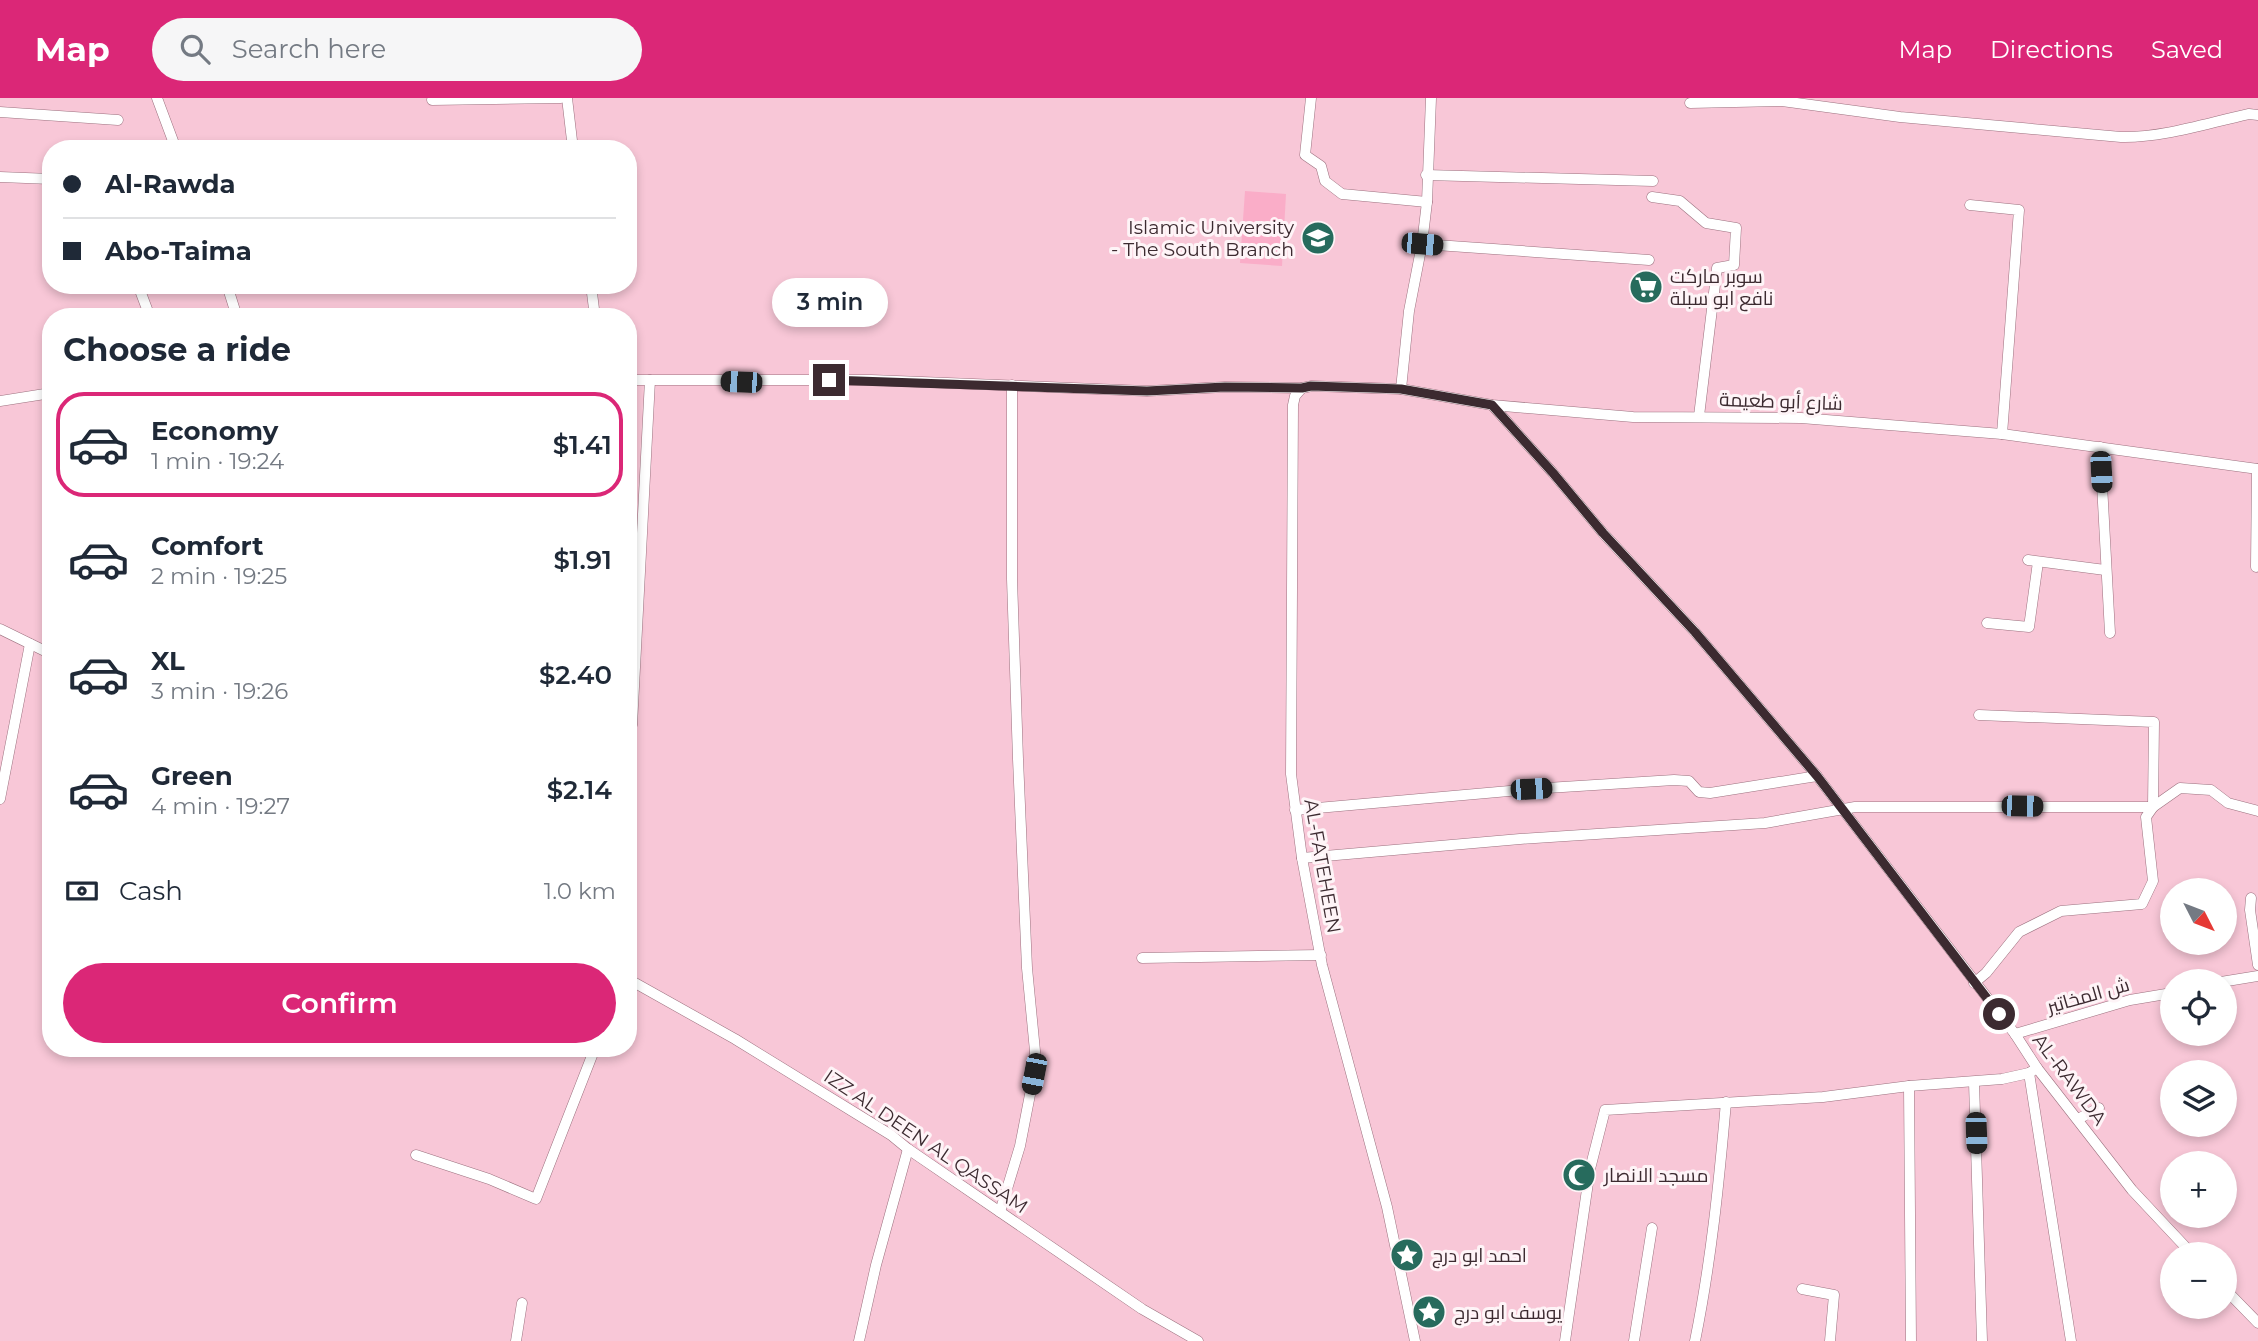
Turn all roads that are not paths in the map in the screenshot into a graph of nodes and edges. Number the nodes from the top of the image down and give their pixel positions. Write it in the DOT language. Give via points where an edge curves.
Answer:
graph roads {
  1 [pos="157,98"];
  2 [pos="561,98"];
  3 [pos="567,98"];
  4 [pos="1311,98"];
  5 [pos="1431,98"];
  6 [pos="432,100"];
  7 [pos="1690,103"];
  8 [pos="0,112"];
  9 [pos="2258,116"];
  10 [pos="118,120"];
  11 [pos="173,140"];
  12 [pos="572,140"];
  13 [pos="1426,175"];
  14 [pos="0,177"];
  15 [pos="42,179"];
  16 [pos="1653,181"];
  17 [pos="1652,197"];
  18 [pos="1427,202"];
  19 [pos="1970,205"];
  20 [pos="1422,244"];
  21 [pos="1649,260"];
  22 [pos="637,380"];
  23 [pos="650,380"];
  24 [pos="1013,386"];
  25 [pos="1302,388"];
  26 [pos="1401,389"];
  27 [pos="42,394"];
  28 [pos="0,401"];
  29 [pos="1492,405"];
  30 [pos="1699,416"];
  31 [pos="2002,433"];
  32 [pos="2100,447"];
  33 [pos="2257,469"];
  34 [pos="2256,567"];
  35 [pos="2105,570"];
  36 [pos="1987,624"];
  37 [pos="0,629"];
  38 [pos="637,629"];
  39 [pos="2110,633"];
  40 [pos="30,644"];
  41 [pos="42,650"];
  42 [pos="1979,715"];
  43 [pos="1817,776"];
  44 [pos="0,799"];
  45 [pos="2152,807"];
  46 [pos="1296,810"];
  47 [pos="1845,810"];
  48 [pos="2258,811"];
  49 [pos="1302,858"];
  50 [pos="2251,898"];
  51 [pos="1321,955"];
  52 [pos="1142,958"];
  53 [pos="2258,965"];
  54 [pos="2258,976"];
  55 [pos="2237,979"];
  56 [pos="1974,983"];
  57 [pos="637,984"];
  58 [pos="2160,995"];
  59 [pos="2015,1034"];
  60 [pos="591,1057"];
  61 [pos="2033,1071"];
  62 [pos="1974,1082"];
  63 [pos="1909,1086"];
  64 [pos="1726,1102"];
  65 [pos="2099,1108"];
  66 [pos="2078,1119"];
  67 [pos="908,1149"];
  68 [pos="416,1156"];
  69 [pos="1000,1212"];
  70 [pos="1652,1228"];
  71 [pos="2181,1242"];
  72 [pos="1802,1289"];
  73 [pos="2237,1301"];
  74 [pos="522,1303"];
  75 [pos="2258,1322"];
  76 [pos="516,1341"];
  77 [pos="859,1341"];
  78 [pos="1198,1341"];
  79 [pos="1415,1341"];
  80 [pos="1565,1341"];
  81 [pos="1634,1341"];
  82 [pos="1695,1341"];
  83 [pos="1830,1341"];
  84 [pos="1910,1341"];
  85 [pos="1982,1341"];
  86 [pos="2071,1341"];
  1 -- 11 [label="street"];
  2 -- 6 [label="street"];
  3 -- 12 [label="street"];
  4 -- 18 [label="street" via="1305,155 1321,166 1325,181 1342,194"];
  5 -- 13 [label="street"];
  7 -- 9 [label="street" via="1782,101 2121,137"];
  8 -- 10 [label="street"];
  13 -- 16 [label="street"];
  13 -- 18 [label="street"];
  14 -- 15 [label="street"];
  17 -- 30 [label="street" via="1680,201 1706,223 1736,228 1734,265 1717,268"];
  18 -- 20 [label="street"];
  19 -- 31 [label="street" via="2019,210"];
  20 -- 21 [label="street"];
  20 -- 26 [label="street"];
  22 -- 23 [label="street, شارع أبو طعيمة"];
  23 -- 24 [label="street, شارع أبو طعيمة" via="872,380"];
  23 -- 38 [label="street"];
  24 -- 25 [label="street, شارع أبو طعيمة" via="1147,391"];
  24 -- 69 [label="street" via="1012,579 1027,968 1035,1051 1020,1146"];
  25 -- 26 [label="street, شارع أبو طعيمة"];
  25 -- 46 [label="street, AL-FATEHEEN" via="1293,405 1291,774"];
  26 -- 29 [label="street, شارع أبو طعيمة"];
  27 -- 28 [label="street"];
  29 -- 30 [label="street, شارع أبو طعيمة" via="1633,416"];
  29 -- 43 [label="street, AL-RAWDA"];
  30 -- 31 [label="street, شارع أبو طعيمة" via="1801,418"];
  31 -- 32 [label="street, شارع أبو طعيمة"];
  32 -- 33 [label="street, شارع أبو طعيمة"];
  32 -- 35 [label="street"];
  33 -- 34 [label="street"];
  35 -- 36 [label="street" via="2033,561 2029,626"];
  35 -- 39 [label="street"];
  37 -- 40 [label="street"];
  40 -- 41 [label="street"];
  40 -- 44 [label="street"];
  42 -- 45 [label="street" via="2154,722"];
  43 -- 46 [label="street" via="1710,793 1699,792 1689,781 1674,780"];
  43 -- 47 [label="street, AL-RAWDA"];
  45 -- 47 [label="street"];
  45 -- 48 [label="street" via="2179,788 2211,790 2228,803"];
  45 -- 56 [label="street" via="2146,817 2153,881 2142,904 2061,911 2019,932"];
  46 -- 49 [label="street, AL-FATEHEEN"];
  47 -- 49 [label="street" via="1765,823 1520,838"];
  47 -- 56 [label="street, AL-RAWDA"];
  49 -- 51 [label="street, AL-FATEHEEN"];
  50 -- 53 [label="street"];
  51 -- 52 [label="street"];
  51 -- 79 [label="street, AL-FATEHEEN" via="1387,1207"];
  54 -- 55 [label="street"];
  56 -- 59 [label="street, AL-RAWDA"];
  57 -- 67 [label="street, IZZ AL DEEN AL QASSAM" via="735,1039"];
  58 -- 59 [label="street, ش المخاتير"];
  59 -- 61 [label="street, AL-RAWDA"];
  60 -- 68 [label="street" via="536,1199"];
  61 -- 62 [label="street"];
  61 -- 66 [label="street, AL-RAWDA"];
  61 -- 86 [label="street"];
  62 -- 63 [label="street"];
  62 -- 85 [label="street"];
  63 -- 64 [label="street"];
  63 -- 84 [label="street"];
  64 -- 80 [label="street" via="1605,1110 1590,1169"];
  64 -- 82 [label="street" via="1716,1213"];
  65 -- 66 [label="street"];
  66 -- 71 [label="street, AL-RAWDA" via="2132,1190"];
  67 -- 69 [label="street, IZZ AL DEEN AL QASSAM"];
  67 -- 77 [label="street"];
  69 -- 78 [label="street, IZZ AL DEEN AL QASSAM" via="1142,1309"];
  70 -- 81 [label="street"];
  72 -- 83 [label="street" via="1834,1295"];
  73 -- 75 [label="street"];
  74 -- 76 [label="street"];
}
